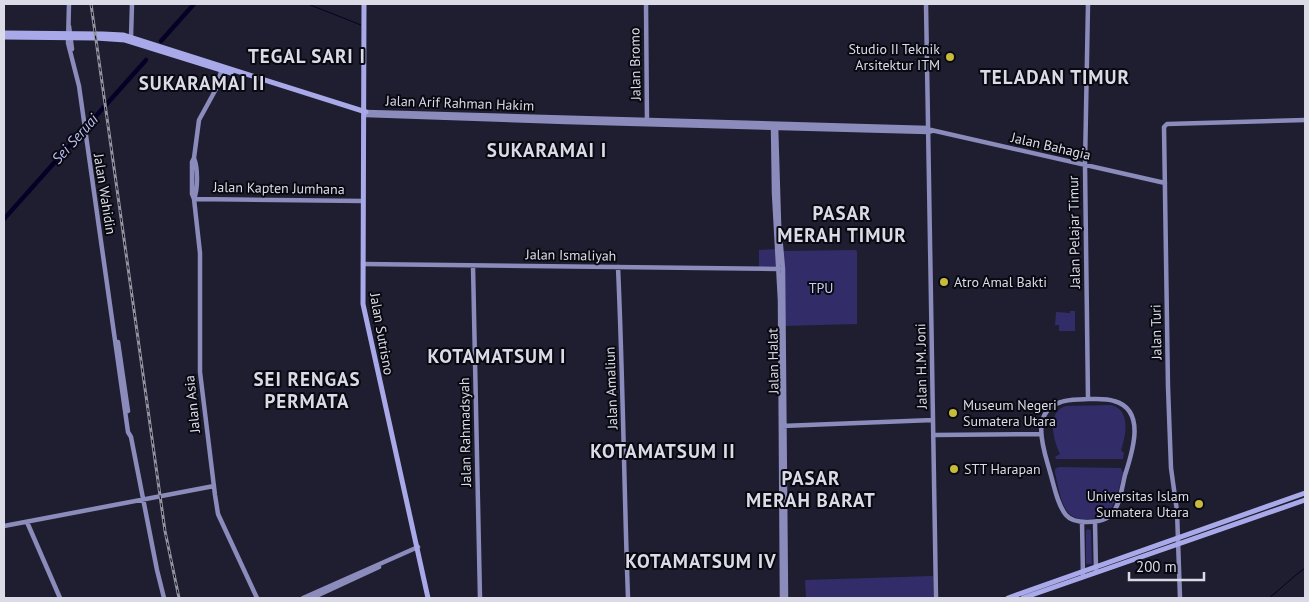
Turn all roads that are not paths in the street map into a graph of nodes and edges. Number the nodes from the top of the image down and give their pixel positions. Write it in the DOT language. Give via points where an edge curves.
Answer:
graph roads {
  1 [pos="69,4"];
  2 [pos="132,4"];
  3 [pos="365,4"];
  4 [pos="646,4"];
  5 [pos="926,4"];
  6 [pos="1088,4"];
  7 [pos="4,33"];
  8 [pos="69,35"];
  9 [pos="4,37"];
  10 [pos="131,37"];
  11 [pos="222,69"];
  12 [pos="365,114"];
  13 [pos="1305,120"];
  14 [pos="649,121"];
  15 [pos="775,126"];
  16 [pos="930,131"];
  17 [pos="1085,165"];
  18 [pos="1166,183"];
  19 [pos="194,199"];
  20 [pos="363,201"];
  21 [pos="363,264"];
  22 [pos="473,266"];
  23 [pos="618,268"];
  24 [pos="779,269"];
  25 [pos="1088,399"];
  26 [pos="933,420"];
  27 [pos="783,426"];
  28 [pos="1040,434"];
  29 [pos="933,436"];
  30 [pos="214,486"];
  31 [pos="1305,493"];
  32 [pos="143,500"];
  33 [pos="1305,500"];
  34 [pos="26,522"];
  35 [pos="1082,522"];
  36 [pos="1095,522"];
  37 [pos="4,526"];
  38 [pos="1179,541"];
  39 [pos="418,548"];
  40 [pos="1096,570"];
  41 [pos="1082,575"];
  42 [pos="321,592"];
  43 [pos="60,598"];
  44 [pos="164,598"];
  45 [pos="257,598"];
  46 [pos="303,598"];
  47 [pos="312,598"];
  48 [pos="430,598"];
  49 [pos="480,598"];
  50 [pos="628,598"];
  51 [pos="784,598"];
  52 [pos="936,598"];
  53 [pos="1008,598"];
  54 [pos="1023,598"];
  55 [pos="1180,598"];
  1 -- 8 [label="street, Jalan Wahidin"];
  2 -- 10 [label="street"];
  3 -- 12 [label="main road, Jalan Sutrisno"];
  4 -- 14 [label="street, Jalan Bromo"];
  5 -- 16 [label="street, Jalan H.M. Joni"];
  6 -- 17 [label="street, Jalan Pelajar Timur"];
  7 -- 8 [label="main road, Jalan Arif Rahman Hakim"];
  8 -- 9 [label="main road, Jalan Arif Rahman Hakim"];
  8 -- 10 [label="main road, Jalan Arif Rahman Hakim" via="116,34"];
  8 -- 11 [label="main road, Jalan Arif Rahman Hakim" via="125,40"];
  8 -- 32 [label="street, Jalan Wahidin" via="115,331 119,376"];
  10 -- 11 [label="main road, Jalan Arif Rahman Hakim"];
  11 -- 12 [label="main road, Jalan Arif Rahman Hakim"];
  11 -- 19 [label="street, Jalan Asia" via="198,124"];
  12 -- 14 [label="street, Jalan Arif Rahman Hakim"];
  12 -- 20 [label="main road, Jalan Sutrisno"];
  13 -- 18 [label="street, Jalan Turi" via="1166,125"];
  14 -- 15 [label="street, Jalan Arif Rahman Hakim"];
  15 -- 16 [label="street, Jalan Arif Rahman Hakim"];
  15 -- 24 [label="street, Jalan Halat" via="774,193"];
  15 -- 27 [label="street, Jalan Halat" via="783,269"];
  16 -- 17 [label="street, Jalan Bahagia"];
  16 -- 26 [label="street, Jalan H.M. Joni"];
  17 -- 18 [label="street, Jalan Bahagia"];
  17 -- 25 [label="street, Jalan Pelajar Timur"];
  18 -- 38 [label="street, Jalan Turi" via="1168,388 1171,468"];
  19 -- 20 [label="street, Jalan Kapten Jumhana"];
  19 -- 30 [label="street, Jalan Asia" via="200,248 200,372"];
  20 -- 21 [label="main road, Jalan Sutrisno"];
  21 -- 22 [label="street, Jalan Ismaliyah"];
  21 -- 39 [label="main road, Jalan Sutrisno" via="364,315"];
  22 -- 23 [label="street, Jalan Ismaliyah"];
  22 -- 49 [label="street, Jalan Rahmadsyah"];
  23 -- 24 [label="street, Jalan Ismaliyah"];
  23 -- 50 [label="street, Jalan Amaliun"];
  24 -- 27 [label="street, Jalan Halat"];
  25 -- 28 [label="street" via="1062,401 1051,407 1043,419"];
  25 -- 36 [label="street" via="1121,403 1132,417 1134,427 1133,447 1116,507 1107,518"];
  26 -- 27 [label="street"];
  26 -- 29 [label="street, Jalan H.M. Joni"];
  27 -- 51 [label="street, Jalan Halat"];
  28 -- 29 [label="street"];
  28 -- 35 [label="street" via="1061,506 1070,518"];
  29 -- 52 [label="street, Jalan H.M. Joni"];
  30 -- 32 [label="street"];
  30 -- 45 [label="street, Jalan Asia" via="218,514"];
  31 -- 38 [label="main road"];
  32 -- 34 [label="street"];
  32 -- 44 [label="street, Jalan Wahidin"];
  33 -- 38 [label="main road"];
  34 -- 37 [label="street"];
  34 -- 43 [label="street"];
  35 -- 36 [label="street"];
  35 -- 41 [label="street"];
  36 -- 40 [label="street"];
  38 -- 40 [label="main road"];
  38 -- 55 [label="street, Jalan Turi"];
  39 -- 42 [label="street"];
  39 -- 48 [label="main road, Jalan Sutrisno"];
  40 -- 41 [label="main road"];
  41 -- 53 [label="main road"];
  41 -- 54 [label="main road"];
  42 -- 46 [label="street"];
  42 -- 47 [label="street"];
}
